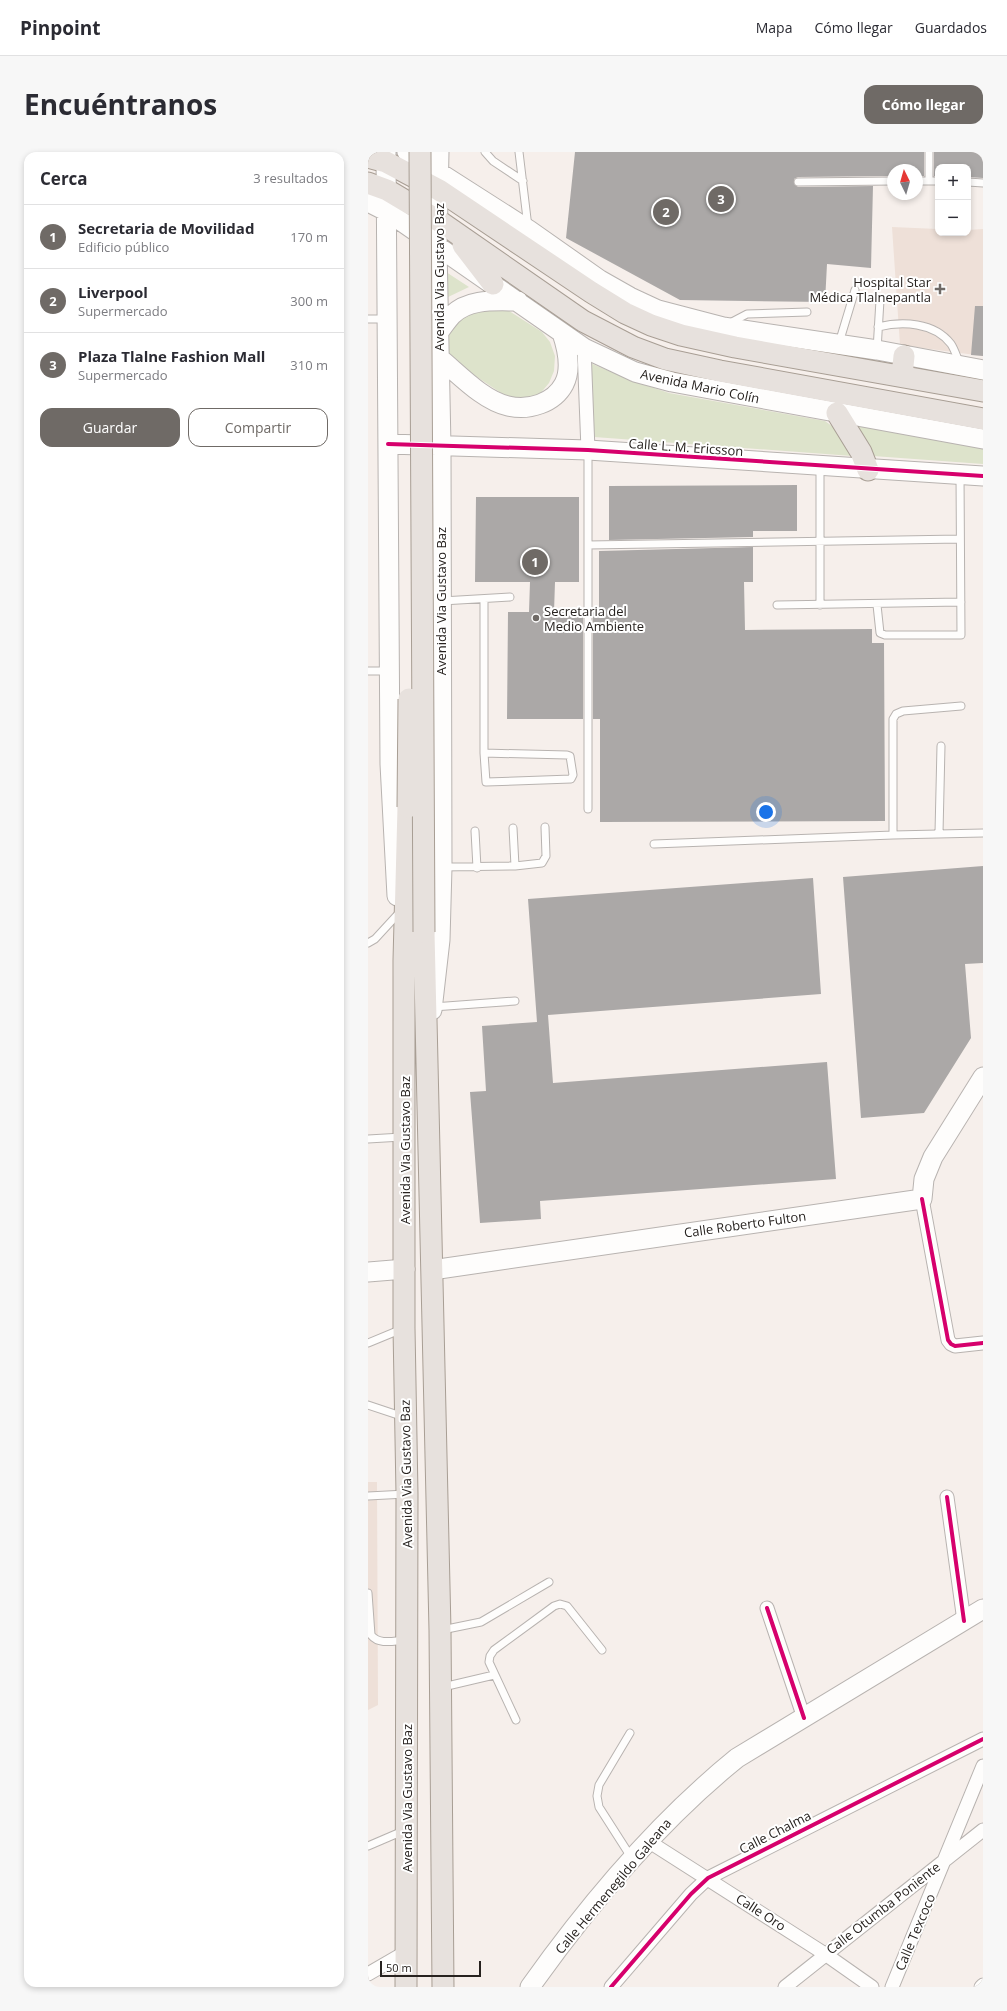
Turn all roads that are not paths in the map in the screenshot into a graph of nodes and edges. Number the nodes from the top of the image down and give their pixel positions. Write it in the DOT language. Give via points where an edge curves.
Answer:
graph roads {
  1 [pos="408,152"];
  2 [pos="420,152"];
  3 [pos="439,152"];
  4 [pos="485,152"];
  5 [pos="519,152"];
  6 [pos="929,152"];
  7 [pos="380,157"];
  8 [pos="439,181"];
  9 [pos="523,181"];
  10 [pos="887,181"];
  11 [pos="923,181"];
  12 [pos="929,181"];
  13 [pos="935,181"];
  14 [pos="368,182"];
  15 [pos="798,182"];
  16 [pos="971,182"];
  17 [pos="983,183"];
  18 [pos="387,190"];
  19 [pos="368,202"];
  20 [pos="388,212"];
  21 [pos="445,226"];
  22 [pos="529,230"];
  23 [pos="438,247"];
  24 [pos="493,284"];
  25 [pos="855,290"];
  26 [pos="880,300"];
  27 [pos="518,301"];
  28 [pos="807,312"];
  29 [pos="368,319"];
  30 [pos="388,319"];
  31 [pos="723,327"];
  32 [pos="878,327"];
  33 [pos="562,332"];
  34 [pos="438,333"];
  35 [pos="838,346"];
  36 [pos="584,348"];
  37 [pos="877,350"];
  38 [pos="438,357"];
  39 [pos="903,366"];
  40 [pos="961,366"];
  41 [pos="983,370"];
  42 [pos="983,390"];
  43 [pos="837,413"];
  44 [pos="983,419"];
  45 [pos="983,439"];
  46 [pos="388,444"];
  47 [pos="441,446"];
  48 [pos="588,450"];
  49 [pos="820,466"];
  50 [pos="868,470"];
  51 [pos="960,474"];
  52 [pos="983,476"];
  53 [pos="960,539"];
  54 [pos="820,542"];
  55 [pos="588,545"];
  56 [pos="510,597"];
  57 [pos="484,599"];
  58 [pos="440,601"];
  59 [pos="961,602"];
  60 [pos="820,605"];
  61 [pos="877,605"];
  62 [pos="778,606"];
  63 [pos="368,671"];
  64 [pos="389,671"];
  65 [pos="961,706"];
  66 [pos="941,746"];
  67 [pos="484,754"];
  68 [pos="588,809"];
  69 [pos="545,827"];
  70 [pos="513,828"];
  71 [pos="475,831"];
  72 [pos="939,833"];
  73 [pos="983,833"];
  74 [pos="893,835"];
  75 [pos="654,844"];
  76 [pos="515,866"];
  77 [pos="442,867"];
  78 [pos="477,868"];
  79 [pos="398,914"];
  80 [pos="368,943"];
  81 [pos="404,960"];
  82 [pos="515,1001"];
  83 [pos="433,1007"];
  84 [pos="426,1049"];
  85 [pos="983,1077"];
  86 [pos="404,1137"];
  87 [pos="368,1139"];
  88 [pos="922,1199"];
  89 [pos="405,1269"];
  90 [pos="432,1270"];
  91 [pos="368,1272"];
  92 [pos="404,1328"];
  93 [pos="368,1343"];
  94 [pos="983,1343"];
  95 [pos="368,1405"];
  96 [pos="406,1418"];
  97 [pos="407,1494"];
  98 [pos="368,1496"];
  99 [pos="947,1497"];
  100 [pos="549,1582"];
  101 [pos="368,1593"];
  102 [pos="767,1608"];
  103 [pos="983,1609"];
  104 [pos="964,1621"];
  105 [pos="440,1630"];
  106 [pos="408,1640"];
  107 [pos="602,1650"];
  108 [pos="494,1675"];
  109 [pos="441,1688"];
  110 [pos="804,1718"];
  111 [pos="516,1720"];
  112 [pos="630,1733"];
  113 [pos="983,1739"];
  114 [pos="983,1766"];
  115 [pos="407,1830"];
  116 [pos="983,1830"];
  117 [pos="648,1840"];
  118 [pos="368,1846"];
  119 [pos="633,1859"];
  120 [pos="945,1859"];
  121 [pos="708,1878"];
  122 [pos="406,1952"];
  123 [pos="825,1954"];
  124 [pos="368,1974"];
  125 [pos="406,1987"];
  126 [pos="444,1987"];
  127 [pos="530,1987"];
  128 [pos="611,1987"];
  129 [pos="785,1987"];
  130 [pos="872,1987"];
  131 [pos="892,1987"];
  1 -- 8 [label="main road"];
  1 -- 81 [label="main road, Avenida Via Gustavo Baz, bridge" via="408,807"];
  2 -- 84 [label="main road, Avenida Via Gustavo Baz, bridge"];
  3 -- 8 [label="main road, Avenida Via Gustavo Baz"];
  4 -- 9 [label="lane" via="493,161"];
  5 -- 9 [label="lane"];
  6 -- 12 [label="lane"];
  7 -- 8 [label="main road"];
  7 -- 18 [label="main road, Avenida Via Gustavo Baz"];
  8 -- 21 [label="main road, Avenida Via Gustavo Baz"];
  8 -- 22 [label="main road"];
  8 -- 39 [label="main road" via="591,292 625,313 651,325 681,335 735,347"];
  9 -- 22 [label="lane"];
  10 -- 15 [label="lane"];
  11 -- 12 [label="lane"];
  12 -- 13 [label="lane"];
  14 -- 18 [label="main road, Avenida Mario Colín"];
  16 -- 17 [label="lane"];
  18 -- 20 [label="main road, Avenida Via Gustavo Baz"];
  18 -- 21 [label="main road, Avenida Mario Colín"];
  19 -- 20 [label="main road, Avenida Mario Colín"];
  20 -- 23 [label="main road, Avenida Mario Colín"];
  20 -- 30 [label="main road, Avenida Via Gustavo Baz"];
  21 -- 23 [label="main road, Avenida Via Gustavo Baz"];
  21 -- 24 [label="main road"];
  21 -- 44 [label="main road, Avenida Mario Colín" via="583,321 633,347 665,359"];
  22 -- 31 [label="main road" via="600,280 630,297 658,310"];
  23 -- 24 [label="main road, Avenida Mario Colín"];
  23 -- 34 [label="main road, Avenida Via Gustavo Baz"];
  24 -- 27 [label="main road, Avenida Mario Colín"];
  25 -- 35 [label="lane"];
  26 -- 32 [label="lane"];
  27 -- 33 [label="main road, Avenida Mario Colín"];
  27 -- 34 [label="main road" via="473,303 452,315"];
  28 -- 31 [label="lane" via="748,314"];
  29 -- 30 [label="lane"];
  30 -- 46 [label="main road, Avenida Via Gustavo Baz"];
  31 -- 35 [label="main road"];
  32 -- 37 [label="lane"];
  32 -- 40 [label="lane" via="910,324 933,330 951,344"];
  33 -- 36 [label="main road, Avenida Mario Colín"];
  33 -- 38 [label="main road" via="568,351 565,383 554,396 539,405 508,406 492,400"];
  34 -- 38 [label="main road, Avenida Via Gustavo Baz"];
  35 -- 37 [label="main road"];
  36 -- 43 [label="main road, Avenida Mario Colín" via="635,372 672,382"];
  36 -- 48 [label="street"];
  37 -- 39 [label="main road"];
  38 -- 47 [label="main road, Avenida Via Gustavo Baz"];
  39 -- 40 [label="main road"];
  39 -- 42 [label="main road"];
  40 -- 41 [label="main road"];
  43 -- 45 [label="main road, Avenida Mario Colín"];
  43 -- 50 [label="main road" via="861,452"];
  46 -- 47 [label="main road, Calle L. M. Ericsson"];
  46 -- 64 [label="main road, Avenida Via Gustavo Baz"];
  47 -- 48 [label="main road, Calle L. M. Ericsson"];
  47 -- 58 [label="main road, Avenida Via Gustavo Baz"];
  48 -- 49 [label="main road, Calle L. M. Ericsson"];
  48 -- 55 [label="lane"];
  49 -- 50 [label="main road, Calle L. M. Ericsson"];
  49 -- 54 [label="lane"];
  50 -- 51 [label="main road, Calle L. M. Ericsson"];
  51 -- 52 [label="main road, Calle L. M. Ericsson"];
  51 -- 53 [label="lane"];
  53 -- 54 [label="lane"];
  53 -- 59 [label="lane"];
  54 -- 55 [label="lane"];
  54 -- 60 [label="lane"];
  55 -- 68 [label="lane"];
  56 -- 57 [label="lane"];
  57 -- 58 [label="lane"];
  57 -- 67 [label="lane"];
  58 -- 77 [label="main road, Avenida Via Gustavo Baz"];
  59 -- 61 [label="lane"];
  59 -- 61 [label="lane" via="961,635 885,635 880,633 878,628"];
  60 -- 61 [label="lane"];
  60 -- 62 [label="lane"];
  63 -- 64 [label="lane"];
  64 -- 79 [label="main road, Avenida Via Gustavo Baz" via="390,764"];
  65 -- 74 [label="lane" via="902,711 896,714"];
  66 -- 72 [label="lane"];
  67 -- 67 [label="lane" via="567,754 572,760 573,776 571,779 486,782"];
  69 -- 76 [label="lane" via="545,860 542,863"];
  70 -- 76 [label="lane"];
  71 -- 78 [label="lane"];
  72 -- 73 [label="lane"];
  72 -- 74 [label="lane"];
  74 -- 75 [label="lane"];
  76 -- 78 [label="lane"];
  77 -- 78 [label="lane"];
  77 -- 83 [label="main road, Avenida Via Gustavo Baz" via="440,940"];
  79 -- 80 [label="lane"];
  79 -- 81 [label="main road, Avenida Via Gustavo Baz"];
  81 -- 86 [label="main road, Avenida Via Gustavo Baz"];
  82 -- 83 [label="lane"];
  83 -- 84 [label="main road, Avenida Via Gustavo Baz"];
  84 -- 90 [label="main road, Avenida Via Gustavo Baz"];
  85 -- 88 [label="main road" via="933,1156 924,1179"];
  86 -- 87 [label="lane"];
  86 -- 89 [label="main road, Avenida Via Gustavo Baz"];
  88 -- 90 [label="main road, Calle Roberto Fulton"];
  88 -- 94 [label="street" via="948,1340 956,1346"];
  89 -- 91 [label="main road"];
  89 -- 92 [label="main road, Avenida Via Gustavo Baz"];
  90 -- 105 [label="main road, Avenida Via Gustavo Baz"];
  92 -- 93 [label="lane"];
  92 -- 96 [label="main road, Avenida Via Gustavo Baz"];
  95 -- 96 [label="lane"];
  96 -- 97 [label="main road, Avenida Via Gustavo Baz"];
  97 -- 98 [label="lane"];
  97 -- 106 [label="main road, Avenida Via Gustavo Baz"];
  99 -- 104 [label="street"];
  100 -- 105 [label="lane" via="481,1622"];
  101 -- 106 [label="lane" via="371,1635 375,1640"];
  102 -- 110 [label="street"];
  103 -- 104 [label="main road, Calle Hermenegildo Galeana"];
  104 -- 110 [label="main road, Calle Hermenegildo Galeana"];
  105 -- 109 [label="main road, Avenida Via Gustavo Baz"];
  106 -- 115 [label="main road, Avenida Via Gustavo Baz"];
  107 -- 108 [label="lane" via="567,1606 560,1604 494,1650 489,1662"];
  108 -- 109 [label="lane"];
  108 -- 111 [label="lane"];
  109 -- 126 [label="main road, Avenida Via Gustavo Baz"];
  110 -- 117 [label="main road, Calle Hermenegildo Galeana" via="737,1758 703,1785"];
  112 -- 119 [label="lane" via="599,1785 597,1796 599,1807"];
  113 -- 121 [label="street, Calle Chalma"];
  114 -- 120 [label="street, Calle Texcoco"];
  115 -- 118 [label="lane"];
  115 -- 122 [label="main road, Avenida Via Gustavo Baz"];
  116 -- 120 [label="street, Calle Otumba Poniente"];
  117 -- 119 [label="main road, Calle Hermenegildo Galeana"];
  117 -- 121 [label="street, Calle Oro"];
  119 -- 127 [label="main road, Calle Hermenegildo Galeana" via="570,1934"];
  120 -- 123 [label="street, Calle Otumba Poniente"];
  120 -- 131 [label="street, Calle Texcoco"];
  121 -- 123 [label="street, Calle Oro"];
  121 -- 128 [label="street, Calle Chalma"];
  122 -- 124 [label="street"];
  122 -- 125 [label="main road, Avenida Via Gustavo Baz"];
  123 -- 129 [label="street, Calle Otumba Poniente"];
  123 -- 130 [label="street, Calle Oro"];
}
